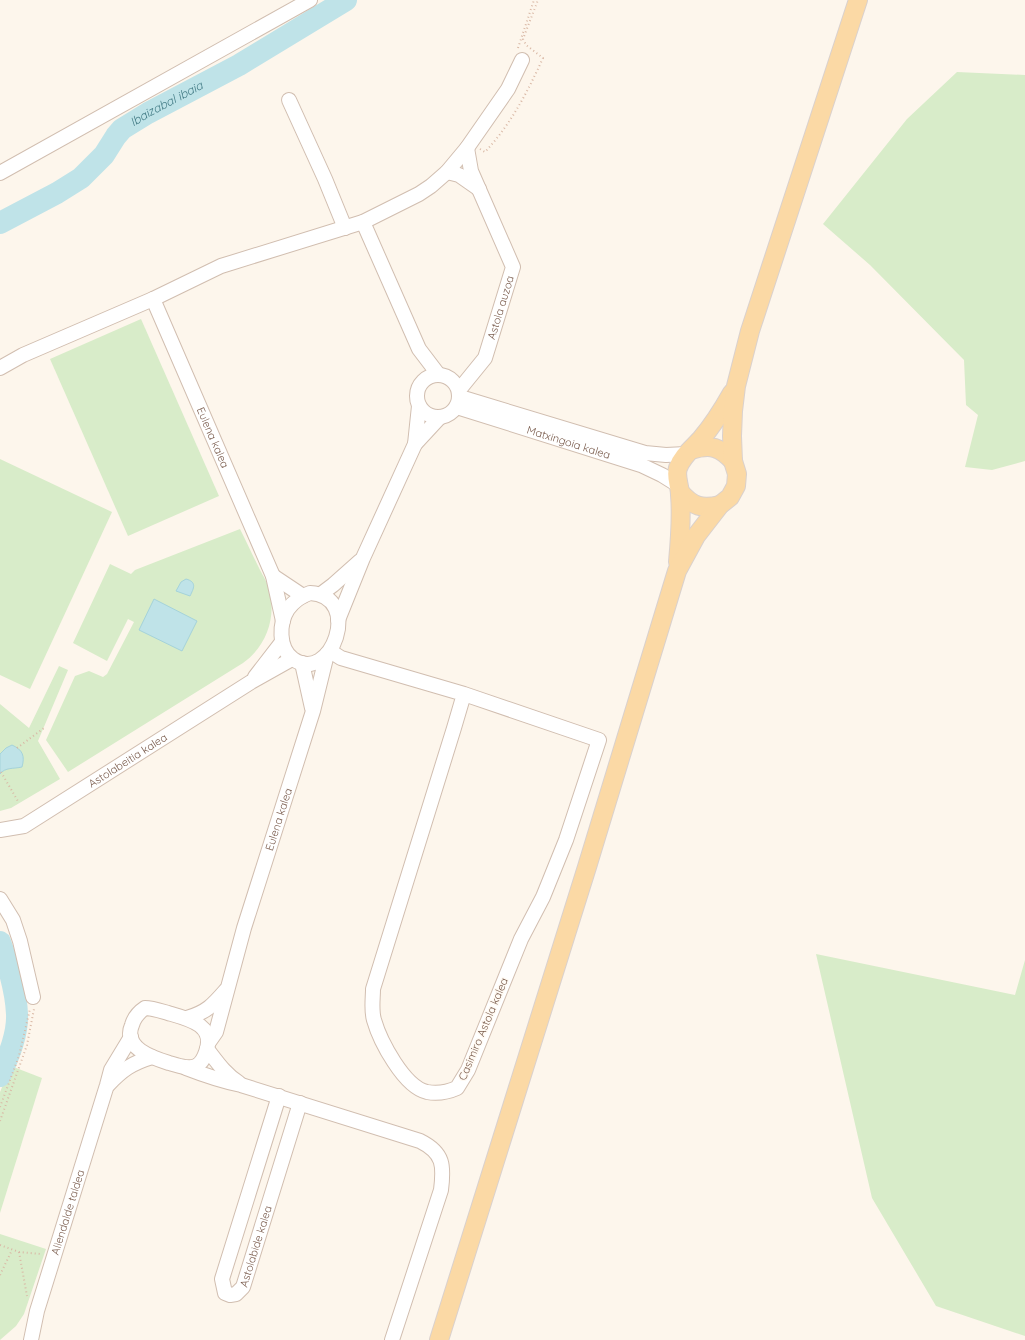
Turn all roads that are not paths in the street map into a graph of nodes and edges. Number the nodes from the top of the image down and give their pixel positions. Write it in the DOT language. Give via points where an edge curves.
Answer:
graph roads {
  1 [pos="310,0"];
  2 [pos="858,0"];
  3 [pos="520,56"];
  4 [pos="289,100"];
  5 [pos="467,148"];
  6 [pos="447,172"];
  7 [pos="0,173"];
  8 [pos="481,191"];
  9 [pos="363,222"];
  10 [pos="345,228"];
  11 [pos="152,298"];
  12 [pos="419,349"];
  13 [pos="2,369"];
  14 [pos="425,379"];
  15 [pos="736,386"];
  16 [pos="453,389"];
  17 [pos="419,406"];
  18 [pos="440,417"];
  19 [pos="415,444"];
  20 [pos="689,452"];
  21 [pos="734,462"];
  22 [pos="679,489"];
  23 [pos="720,505"];
  24 [pos="363,558"];
  25 [pos="677,571"];
  26 [pos="274,576"];
  27 [pos="320,594"];
  28 [pos="303,596"];
  29 [pos="338,620"];
  30 [pos="283,621"];
  31 [pos="282,642"];
  32 [pos="331,648"];
  33 [pos="297,661"];
  34 [pos="251,682"];
  35 [pos="464,694"];
  36 [pos="313,711"];
  37 [pos="0,830"];
  38 [pos="0,899"];
  39 [pos="228,988"];
  40 [pos="32,1002"];
  41 [pos="187,1018"];
  42 [pos="131,1037"];
  43 [pos="208,1045"];
  44 [pos="152,1057"];
  45 [pos="186,1068"];
  46 [pos="108,1085"];
  47 [pos="241,1085"];
  48 [pos="279,1096"];
  49 [pos="300,1103"];
  50 [pos="31,1340"];
  51 [pos="392,1340"];
  52 [pos="439,1340"];
  1 -- 7 [label="street"];
  2 -- 15 [label="main road" via="750,332"];
  3 -- 5 [label="street" via="508,89"];
  4 -- 10 [label="street"];
  5 -- 6 [label="street"];
  5 -- 8 [label="street, Astola auzoa" via="471,171"];
  6 -- 8 [label="street" via="459,174"];
  6 -- 9 [label="street" via="419,194"];
  8 -- 16 [label="street, Astola auzoa" via="512,266 485,358"];
  9 -- 10 [label="street"];
  9 -- 12 [label="street"];
  10 -- 11 [label="street" via="221,266"];
  11 -- 13 [label="street" via="23,355"];
  11 -- 26 [label="street, Eulena kalea"];
  12 -- 14 [label="street"];
  12 -- 16 [label="street"];
  14 -- 16 [label="street" via="431,376"];
  14 -- 17 [label="street" via="417,391"];
  15 -- 20 [label="main road" via="714,422"];
  15 -- 21 [label="main road" via="732,430"];
  16 -- 18 [label="street" via="452,412"];
  16 -- 20 [label="street, Matxingoia kalea" via="645,453 666,455"];
  16 -- 22 [label="street, Matxingoia kalea" via="641,465 662,475"];
  17 -- 18 [label="street" via="428,414"];
  17 -- 19 [label="street"];
  18 -- 19 [label="street"];
  19 -- 24 [label="street"];
  20 -- 21 [label="main road" via="713,447 725,452"];
  20 -- 22 [label="main road" via="678,468 676,479"];
  21 -- 23 [label="main road" via="736,486 730,497"];
  22 -- 23 [label="main road" via="686,499 695,505 708,508"];
  22 -- 25 [label="main road" via="681,524"];
  23 -- 25 [label="main road" via="696,536"];
  24 -- 27 [label="street"];
  24 -- 29 [label="street"];
  25 -- 52 [label="main road"];
  26 -- 28 [label="street"];
  26 -- 30 [label="street, Eulena kalea"];
  27 -- 28 [label="street" via="310,593"];
  27 -- 29 [label="street" via="331,601"];
  28 -- 30 [label="street" via="295,601"];
  29 -- 32 [label="street" via="338,630"];
  30 -- 31 [label="street"];
  31 -- 33 [label="street" via="286,652"];
  31 -- 34 [label="street, Astolabeitia kalea"];
  32 -- 33 [label="street" via="318,661"];
  32 -- 35 [label="street, Casimiro Astola kalea" via="345,652 356,662"];
  32 -- 36 [label="street, Eulena kalea"];
  33 -- 34 [label="street, Astolabeitia kalea"];
  33 -- 36 [label="street"];
  34 -- 37 [label="street, Astolabeitia kalea" via="24,826"];
  35 -- 35 [label="street, Casimiro Astola kalea" via="599,740 566,840 521,939 468,1070 457,1088 445,1092 427,1092 414,1085 399,1071 379,1031 372,1007 374,989"];
  36 -- 39 [label="street, Eulena kalea" via="244,928"];
  38 -- 40 [label="street" via="13,920 20,941"];
  39 -- 41 [label="street" via="212,1006 200,1014"];
  39 -- 43 [label="street" via="216,1032"];
  41 -- 42 [label="street, Aliendalde taldea" via="144,1008 133,1021"];
  41 -- 43 [label="street, Aliendalde taldea" via="206,1032"];
  42 -- 44 [label="street, Aliendalde taldea" via="144,1054"];
  42 -- 46 [label="street, Aliendalde taldea" via="111,1070"];
  43 -- 45 [label="street" via="203,1060 195,1067"];
  43 -- 47 [label="street, Aliendalde taldea" via="224,1071"];
  44 -- 45 [label="street, Aliendalde taldea"];
  44 -- 46 [label="street, Aliendalde taldea" via="138,1061 122,1071"];
  45 -- 47 [label="street, Aliendalde taldea"];
  46 -- 50 [label="street, Aliendalde taldea" via="37,1311"];
  47 -- 48 [label="street, Aliendalde taldea"];
  48 -- 49 [label="street, Aliendalde taldea"];
  48 -- 49 [label="street, Astolabide kalea" via="222,1278 225,1293 230,1295 236,1294 243,1287"];
  49 -- 51 [label="street, Aliendalde taldea" via="420,1141 440,1157 443,1169 441,1190"];
}
